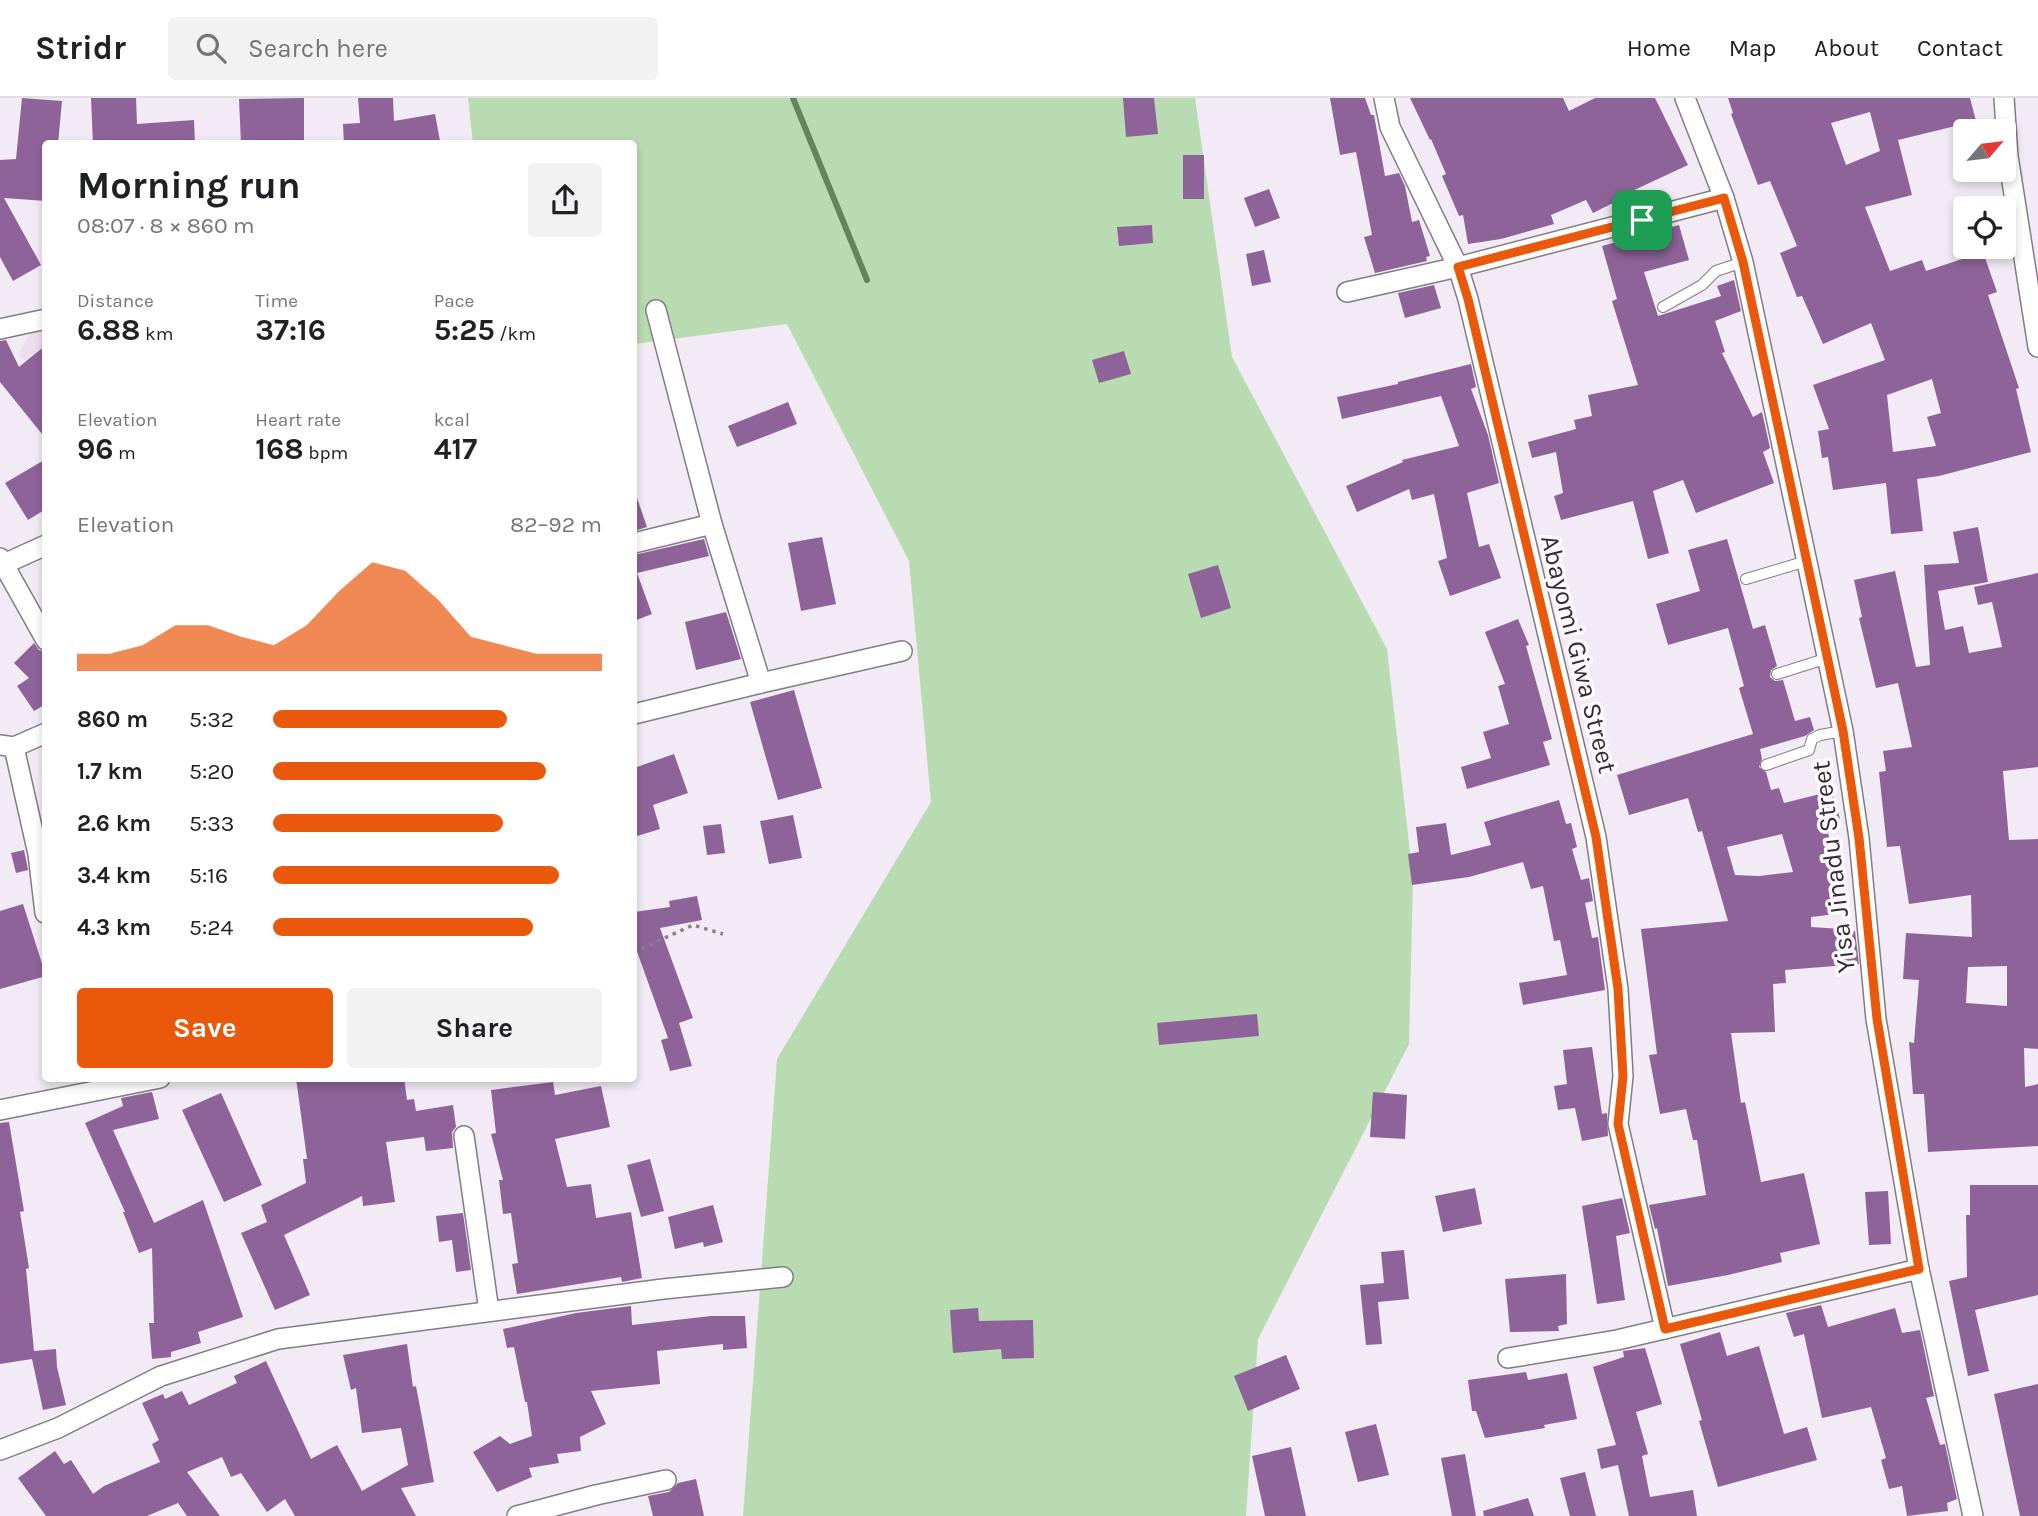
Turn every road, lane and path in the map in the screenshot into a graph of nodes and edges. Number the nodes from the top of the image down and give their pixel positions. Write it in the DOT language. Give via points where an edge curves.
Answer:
graph roads {
  1 [pos="1384,98"];
  2 [pos="1685,98"];
  3 [pos="2004,98"];
  4 [pos="1724,198"];
  5 [pos="1743,262"];
  6 [pos="1458,267"];
  7 [pos="1347,292"];
  8 [pos="1663,307"];
  9 [pos="656,310"];
  10 [pos="42,320"];
  11 [pos="0,329"];
  12 [pos="2038,347"];
  13 [pos="712,524"];
  14 [pos="637,542"];
  15 [pos="42,546"];
  16 [pos="2,561"];
  17 [pos="1808,561"];
  18 [pos="1746,579"];
  19 [pos="42,633"];
  20 [pos="902,651"];
  21 [pos="1829,658"];
  22 [pos="1777,674"];
  23 [pos="761,683"];
  24 [pos="637,713"];
  25 [pos="1843,731"];
  26 [pos="42,734"];
  27 [pos="7,746"];
  28 [pos="1766,765"];
  29 [pos="42,888"];
  30 [pos="723,934"];
  31 [pos="637,951"];
  32 [pos="141,1082"];
  33 [pos="0,1111"];
  34 [pos="464,1136"];
  35 [pos="1919,1269"];
  36 [pos="783,1277"];
  37 [pos="489,1311"];
  38 [pos="1665,1329"];
  39 [pos="1508,1357"];
  40 [pos="0,1450"];
  41 [pos="666,1480"];
  42 [pos="517,1516"];
  43 [pos="1973,1516"];
  1 -- 6 [label="street, Abayomi Giwa Street" via="1390,127"];
  2 -- 4 [label="street, Yisa Jinadu Street"];
  3 -- 12 [label="street" via="2008,156"];
  4 -- 5 [label="street, Yisa Jinadu Street"];
  4 -- 6 [label="street"];
  5 -- 8 [label="lane" via="1716,271 1702,285"];
  5 -- 17 [label="street, Yisa Jinadu Street"];
  6 -- 7 [label="street"];
  6 -- 38 [label="street, Abayomi Giwa Street" via="1596,837 1618,989 1623,1076 1618,1124"];
  9 -- 13 [label="street"];
  10 -- 11 [label="street"];
  13 -- 14 [label="street"];
  13 -- 23 [label="street"];
  15 -- 16 [label="street"];
  16 -- 19 [label="street"];
  17 -- 18 [label="lane"];
  17 -- 21 [label="street, Yisa Jinadu Street"];
  20 -- 23 [label="street"];
  21 -- 22 [label="lane"];
  21 -- 25 [label="street, Yisa Jinadu Street"];
  23 -- 24 [label="street"];
  25 -- 28 [label="lane" via="1820,735 1812,739 1809,750"];
  25 -- 35 [label="street, Yisa Jinadu Street" via="1877,1019"];
  26 -- 27 [label="street"];
  27 -- 29 [label="street" via="38,854"];
  30 -- 31 [label="path" via="693,925"];
  32 -- 33 [label="street"];
  34 -- 37 [label="street"];
  35 -- 38 [label="street"];
  35 -- 43 [label="street, Yisa Jinadu Street"];
  36 -- 37 [label="street"];
  37 -- 40 [label="street" via="278,1339 161,1376 58,1428"];
  38 -- 39 [label="street"];
  41 -- 42 [label="street"];
}
